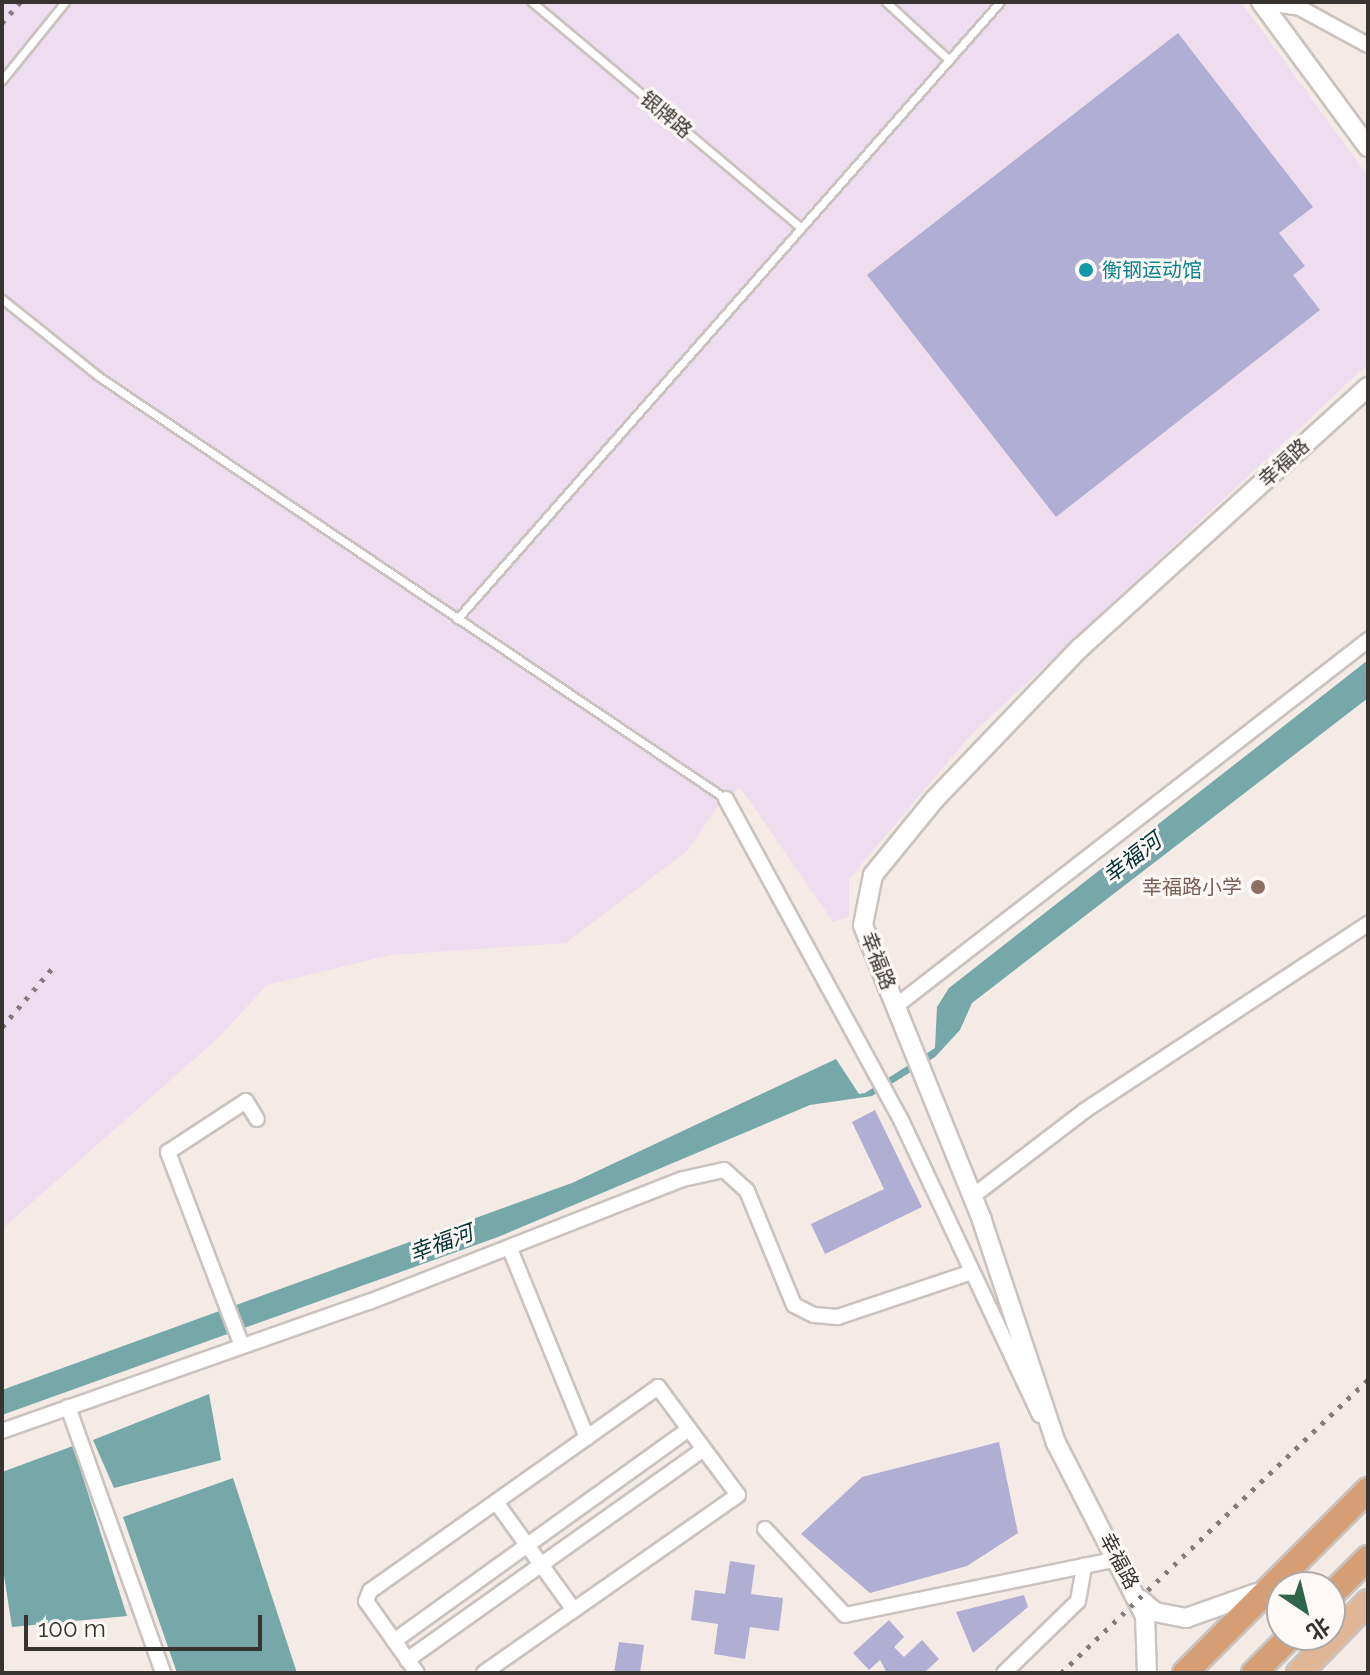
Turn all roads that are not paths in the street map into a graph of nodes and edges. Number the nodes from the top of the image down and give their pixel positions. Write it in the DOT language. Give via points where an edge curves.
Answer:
graph roads {
  1 [pos="65,2"];
  2 [pos="532,2"];
  3 [pos="886,2"];
  4 [pos="1000,2"];
  5 [pos="1262,2"];
  6 [pos="1368,45"];
  7 [pos="949,60"];
  8 [pos="2,80"];
  9 [pos="1368,147"];
  10 [pos="801,228"];
  11 [pos="2,299"];
  12 [pos="1368,387"];
  13 [pos="457,619"];
  14 [pos="1368,640"];
  15 [pos="726,799"];
  16 [pos="1368,924"];
  17 [pos="896,1006"];
  18 [pos="257,1119"];
  19 [pos="973,1196"];
  20 [pos="510,1249"];
  21 [pos="972,1272"];
  22 [pos="242,1346"];
  23 [pos="68,1407"];
  24 [pos="689,1429"];
  25 [pos="2,1431"];
  26 [pos="587,1438"];
  27 [pos="1056,1443"];
  28 [pos="704,1449"];
  29 [pos="1368,1490"];
  30 [pos="496,1502"];
  31 [pos="765,1529"];
  32 [pos="527,1545"];
  33 [pos="1368,1558"];
  34 [pos="1118,1559"];
  35 [pos="541,1565"];
  36 [pos="1084,1566"];
  37 [pos="1286,1571"];
  38 [pos="1346,1580"];
  39 [pos="1266,1587"];
  40 [pos="1266,1591"];
  41 [pos="1138,1597"];
  42 [pos="1368,1602"];
  43 [pos="574,1610"];
  44 [pos="394,1641"];
  45 [pos="1276,1651"];
  46 [pos="407,1660"];
  47 [pos="163,1673"];
  48 [pos="417,1673"];
  49 [pos="484,1673"];
  50 [pos="1004,1673"];
  51 [pos="1147,1673"];
  52 [pos="1185,1673"];
  53 [pos="1254,1673"];
  54 [pos="1299,1673"];
  1 -- 8 [label="lane"];
  2 -- 10 [label="lane, 银牌路"];
  3 -- 7 [label="lane"];
  4 -- 7 [label="lane"];
  5 -- 6 [label="street" via="1300,8"];
  5 -- 9 [label="street"];
  7 -- 10 [label="lane"];
  10 -- 13 [label="lane"];
  11 -- 13 [label="lane" via="98,376"];
  12 -- 17 [label="street, 幸福路" via="1080,648 935,799 873,875 863,925"];
  13 -- 15 [label="lane"];
  14 -- 17 [label="street"];
  15 -- 21 [label="street" via="901,1120"];
  16 -- 19 [label="street" via="1084,1111"];
  17 -- 19 [label="street, 幸福路"];
  18 -- 22 [label="street" via="246,1101 168,1152"];
  19 -- 27 [label="street, 幸福路"];
  20 -- 21 [label="street" via="683,1179 724,1170 747,1191 794,1305 814,1315 838,1317"];
  20 -- 22 [label="street"];
  20 -- 26 [label="street"];
  21 -- 27 [label="street"];
  22 -- 23 [label="street"];
  23 -- 25 [label="street"];
  23 -- 47 [label="street"];
  24 -- 26 [label="street" via="658,1387"];
  24 -- 28 [label="street"];
  24 -- 32 [label="street"];
  26 -- 30 [label="street"];
  27 -- 34 [label="street, 幸福路"];
  28 -- 35 [label="street"];
  28 -- 43 [label="street" via="738,1495"];
  29 -- 37 [label="highway"];
  30 -- 32 [label="street"];
  30 -- 44 [label="street" via="370,1591 366,1601"];
  31 -- 36 [label="street" via="845,1615"];
  32 -- 35 [label="street"];
  32 -- 44 [label="street"];
  33 -- 38 [label="highway"];
  34 -- 36 [label="street"];
  34 -- 41 [label="street, 幸福路"];
  35 -- 43 [label="street"];
  35 -- 46 [label="street"];
  36 -- 50 [label="street" via="1078,1601"];
  39 -- 41 [label="street" via="1202,1617 1170,1617"];
  40 -- 52 [label="highway"];
  41 -- 51 [label="street, 幸福路" via="1148,1630"];
  42 -- 54 [label="main road"];
  43 -- 49 [label="street"];
  44 -- 46 [label="street"];
  45 -- 53 [label="highway"];
  46 -- 48 [label="street"];
}
